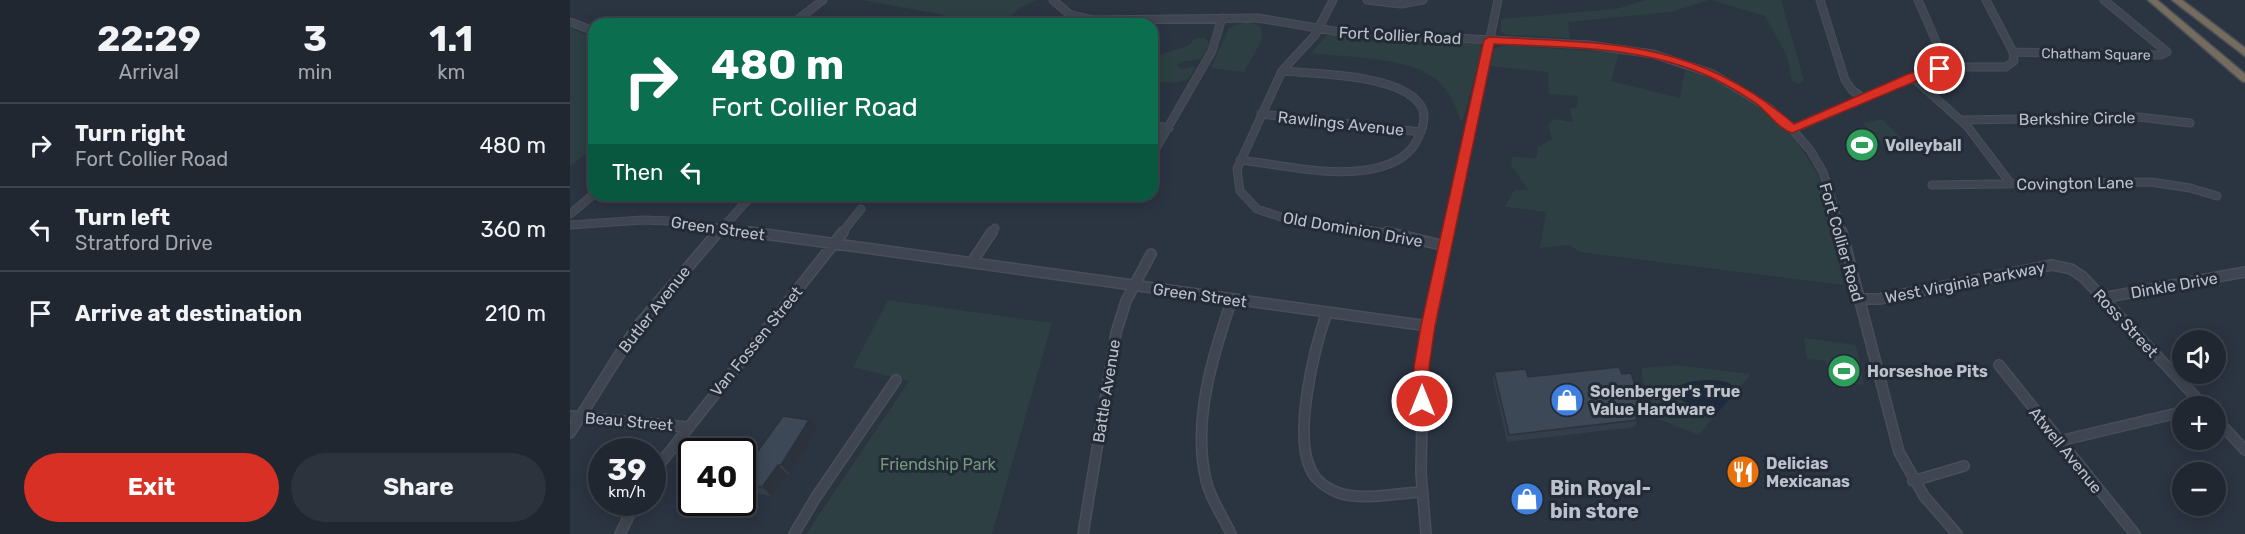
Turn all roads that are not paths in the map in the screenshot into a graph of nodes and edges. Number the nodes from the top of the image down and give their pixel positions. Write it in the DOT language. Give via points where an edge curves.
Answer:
graph roads {
  1 [pos="823,0"];
  2 [pos="1053,0"];
  3 [pos="1333,0"];
  4 [pos="1368,0"];
  5 [pos="1423,0"];
  6 [pos="1498,0"];
  7 [pos="1820,0"];
  8 [pos="1918,0"];
  9 [pos="1986,0"];
  10 [pos="2104,0"];
  11 [pos="2152,0"];
  12 [pos="2176,0"];
  13 [pos="800,18"];
  14 [pos="1085,18"];
  15 [pos="1222,18"];
  16 [pos="1158,19"];
  17 [pos="570,22"];
  18 [pos="588,29"];
  19 [pos="1319,29"];
  20 [pos="1489,40"];
  21 [pos="2245,51"];
  22 [pos="2013,52"];
  23 [pos="1951,67"];
  24 [pos="1282,70"];
  25 [pos="2245,73"];
  26 [pos="1912,77"];
  27 [pos="2245,79"];
  28 [pos="1863,98"];
  29 [pos="1261,114"];
  30 [pos="1964,120"];
  31 [pos="2190,123"];
  32 [pos="1158,126"];
  33 [pos="1169,128"];
  34 [pos="1792,129"];
  35 [pos="1421,132"];
  36 [pos="1158,145"];
  37 [pos="1240,160"];
  38 [pos="1932,184"];
  39 [pos="2011,184"];
  40 [pos="2217,196"];
  41 [pos="588,199"];
  42 [pos="746,201"];
  43 [pos="861,209"];
  44 [pos="570,214"];
  45 [pos="570,225"];
  46 [pos="995,228"];
  47 [pos="720,229"];
  48 [pos="832,244"];
  49 [pos="1445,246"];
  50 [pos="1151,254"];
  51 [pos="972,262"];
  52 [pos="2070,269"];
  53 [pos="2245,272"];
  54 [pos="1134,286"];
  55 [pos="2102,298"];
  56 [pos="1232,299"];
  57 [pos="1859,299"];
  58 [pos="1328,312"];
  59 [pos="1428,326"];
  60 [pos="1999,365"];
  61 [pos="896,380"];
  62 [pos="2195,396"];
  63 [pos="2172,414"];
  64 [pos="575,417"];
  65 [pos="687,427"];
  66 [pos="2226,429"];
  67 [pos="570,433"];
  68 [pos="2059,441"];
  69 [pos="2245,450"];
  70 [pos="666,455"];
  71 [pos="1964,466"];
  72 [pos="1913,481"];
  73 [pos="1422,492"];
  74 [pos="629,516"];
  75 [pos="620,534"];
  76 [pos="794,534"];
  77 [pos="1083,534"];
  78 [pos="1232,534"];
  79 [pos="1426,534"];
  80 [pos="1957,534"];
  81 [pos="2135,534"];
  1 -- 13 [label="street"];
  2 -- 14 [label="street, Fort Collier Road" via="1069,14"];
  3 -- 19 [label="street"];
  4 -- 5 [label="street" via="1401,4"];
  6 -- 20 [label="street"];
  7 -- 28 [label="street" via="1845,80"];
  8 -- 23 [label="street"];
  9 -- 22 [label="street"];
  10 -- 22 [label="street, Chatham Square" via="2167,52"];
  11 -- 25 [label="highway"];
  11 -- 27 [label="highway"];
  12 -- 21 [label="highway"];
  15 -- 16 [label="street, Fort Collier Road"];
  15 -- 19 [label="street, Fort Collier Road" via="1278,20"];
  15 -- 33 [label="street" via="1212,51"];
  17 -- 18 [label="street"];
  19 -- 20 [label="street, Fort Collier Road"];
  19 -- 24 [label="street, Old Dominion Drive"];
  20 -- 34 [label="street, Fort Collier Road" via="1604,46 1662,56 1736,86"];
  20 -- 49 [label="street"];
  22 -- 23 [label="street" via="2013,61 2006,67"];
  23 -- 26 [label="street"];
  24 -- 29 [label="street, Old Dominion Drive"];
  24 -- 35 [label="street" via="1402,89 1422,108 1425,121"];
  26 -- 28 [label="street"];
  26 -- 30 [label="street"];
  28 -- 34 [label="street"];
  29 -- 35 [label="street, Rawlings Avenue"];
  29 -- 37 [label="street, Old Dominion Drive"];
  30 -- 31 [label="street, Berkshire Circle" via="2131,117"];
  30 -- 39 [label="street"];
  32 -- 33 [label="street"];
  33 -- 36 [label="street"];
  34 -- 57 [label="street, Fort Collier Road" via="1827,181"];
  35 -- 37 [label="street" via="1413,149 1401,159 1363,171"];
  37 -- 49 [label="street, Old Dominion Drive" via="1236,177 1240,191 1266,213 1393,233"];
  38 -- 39 [label="street, Covington Lane"];
  39 -- 40 [label="street, Covington Lane" via="2151,182"];
  41 -- 44 [label="street"];
  42 -- 47 [label="street, Butler Avenue"];
  43 -- 48 [label="street, Van Fossen Street"];
  45 -- 47 [label="street, Green Street" via="657,220"];
  46 -- 51 [label="street"];
  47 -- 48 [label="street, Green Street"];
  47 -- 64 [label="street, Butler Avenue" via="636,328"];
  48 -- 51 [label="street, Green Street"];
  48 -- 65 [label="street, Van Fossen Street"];
  49 -- 59 [label="street"];
  50 -- 54 [label="street, Battle Avenue"];
  51 -- 54 [label="street, Green Street"];
  52 -- 55 [label="street, Ross Street"];
  52 -- 57 [label="street, West Virginia Parkway" via="2052,265 1879,300"];
  53 -- 55 [label="street, Dinkle Drive"];
  54 -- 56 [label="street, Green Street"];
  54 -- 77 [label="street, Battle Avenue" via="1116,333"];
  55 -- 62 [label="street, Ross Street"];
  56 -- 58 [label="street, Green Street"];
  56 -- 78 [label="street" via="1207,384 1202,454 1211,496"];
  57 -- 72 [label="street, Fort Collier Road" via="1896,443"];
  58 -- 59 [label="street, Green Street"];
  58 -- 73 [label="street" via="1308,393 1306,445 1311,469 1324,485 1341,494"];
  59 -- 73 [label="street" via="1421,380"];
  60 -- 68 [label="street, Atwell Avenue"];
  61 -- 76 [label="street"];
  63 -- 68 [label="street"];
  64 -- 65 [label="street, Beau Street"];
  64 -- 67 [label="street, Butler Avenue"];
  65 -- 70 [label="street, Van Fossen Street"];
  66 -- 69 [label="street"];
  68 -- 81 [label="street, Atwell Avenue"];
  71 -- 72 [label="street"];
  72 -- 80 [label="street, Fort Collier Road"];
  73 -- 79 [label="street"];
  74 -- 75 [label="street"];
}
